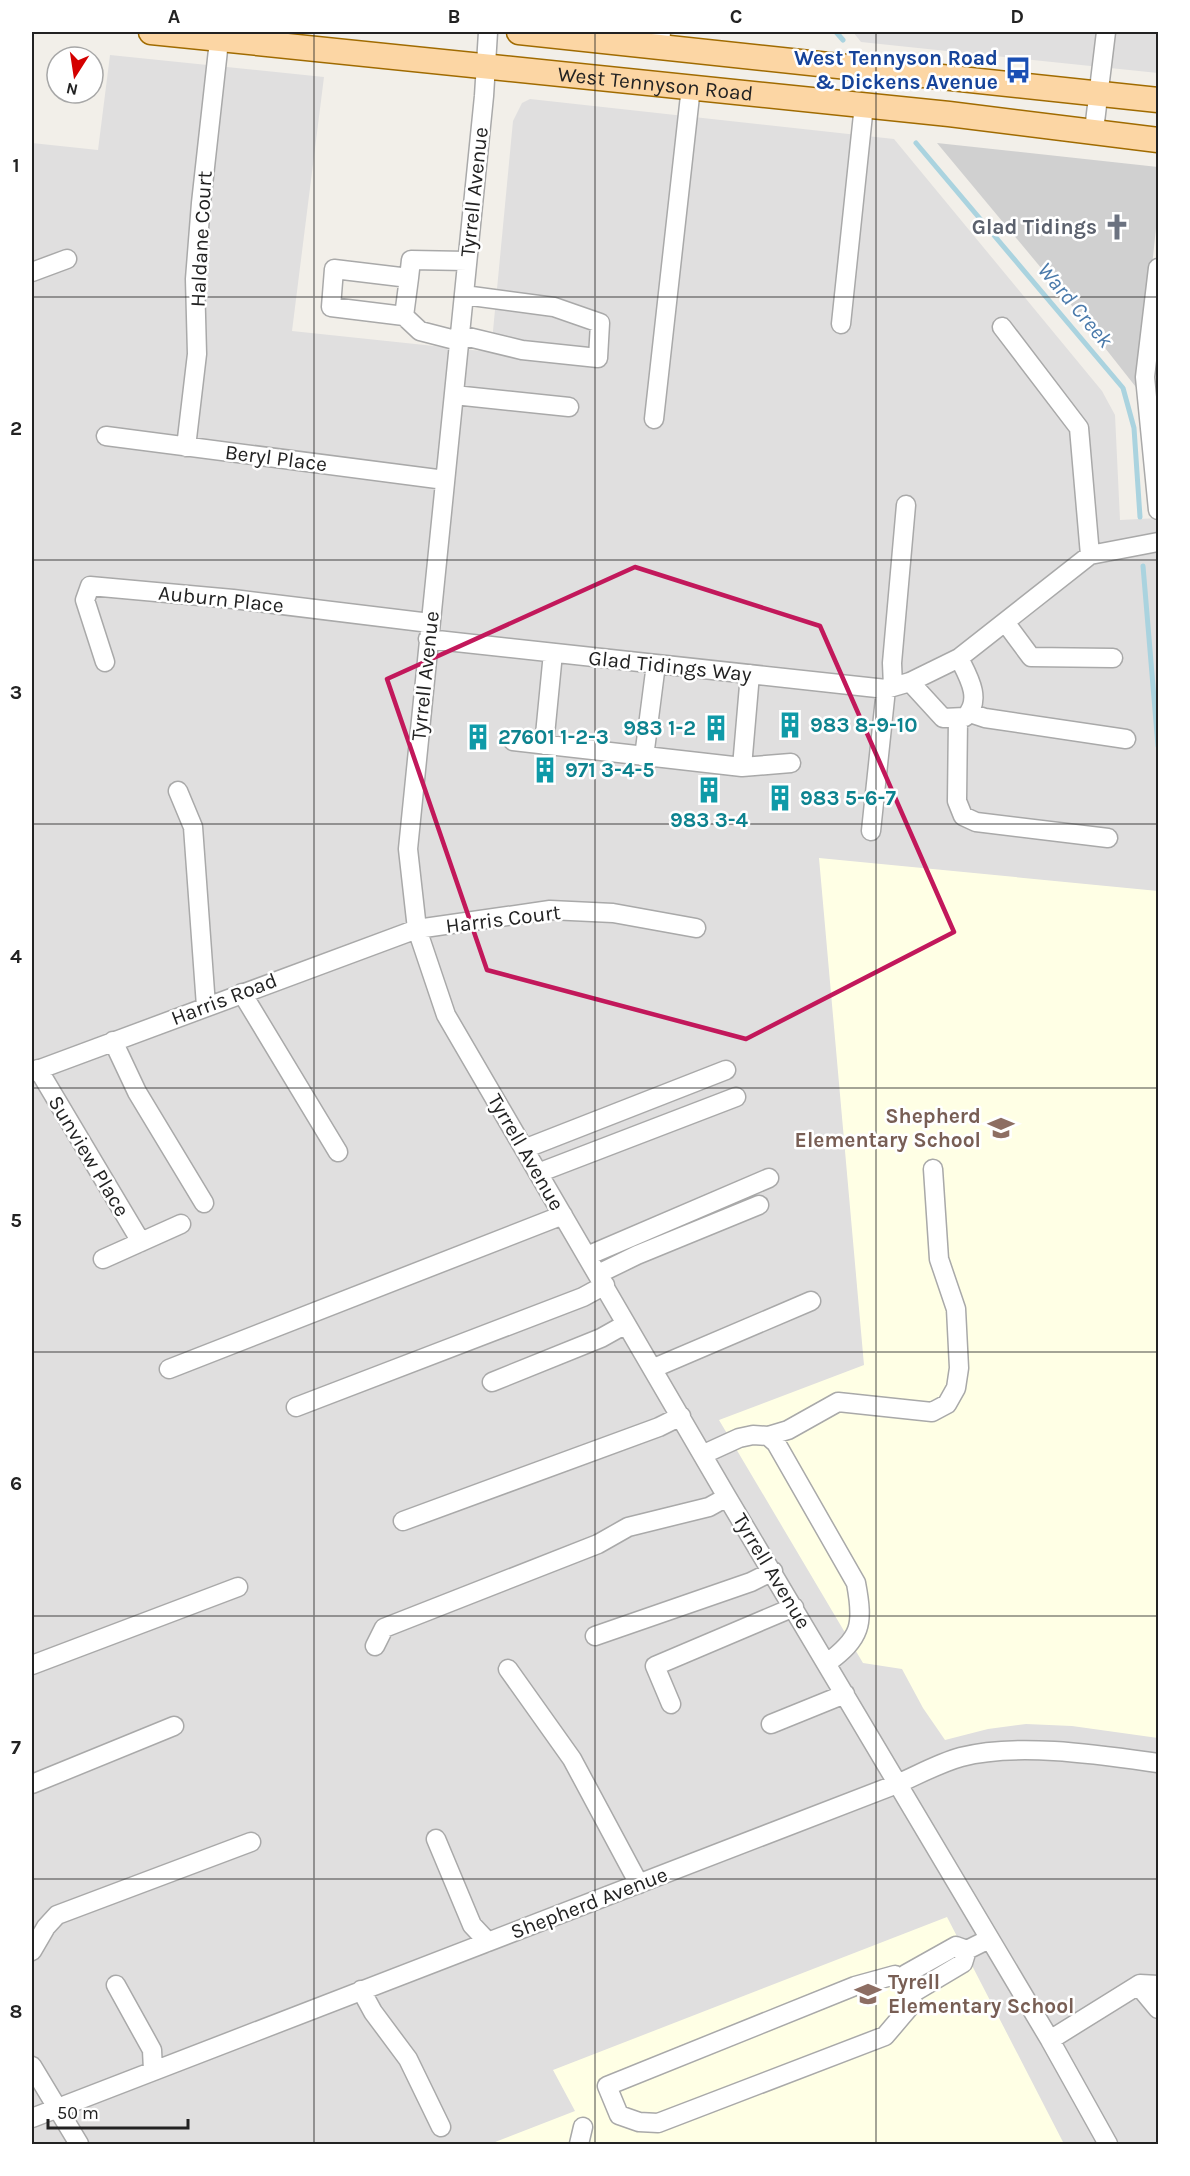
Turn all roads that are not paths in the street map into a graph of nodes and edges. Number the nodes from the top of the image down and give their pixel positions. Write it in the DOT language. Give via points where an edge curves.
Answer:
graph roads {
  1 [pos="151,32"];
  2 [pos="488,32"];
  3 [pos="519,32"];
  4 [pos="1106,32"];
  5 [pos="544,33"];
  6 [pos="220,36"];
  7 [pos="661,39"];
  8 [pos="487,66"];
  9 [pos="692,87"];
  10 [pos="1098,92"];
  11 [pos="1158,100"];
  12 [pos="864,105"];
  13 [pos="1094,130"];
  14 [pos="1158,140"];
  15 [pos="67,259"];
  16 [pos="467,261"];
  17 [pos="1158,268"];
  18 [pos="32,272"];
  19 [pos="409,278"];
  20 [pos="464,295"];
  21 [pos="404,316"];
  22 [pos="841,324"];
  23 [pos="1002,327"];
  24 [pos="460,338"];
  25 [pos="454,395"];
  26 [pos="569,407"];
  27 [pos="654,419"];
  28 [pos="106,436"];
  29 [pos="186,447"];
  30 [pos="445,480"];
  31 [pos="906,505"];
  32 [pos="1158,510"];
  33 [pos="1158,542"];
  34 [pos="1090,555"];
  35 [pos="1005,622"];
  36 [pos="429,631"];
  37 [pos="553,652"];
  38 [pos="959,658"];
  39 [pos="1113,658"];
  40 [pos="105,662"];
  41 [pos="656,664"];
  42 [pos="750,674"];
  43 [pos="897,686"];
  44 [pos="964,716"];
  45 [pos="1126,739"];
  46 [pos="513,741"];
  47 [pos="544,745"];
  48 [pos="644,757"];
  49 [pos="791,763"];
  50 [pos="742,767"];
  51 [pos="178,791"];
  52 [pos="871,831"];
  53 [pos="1108,838"];
  54 [pos="696,928"];
  55 [pos="417,929"];
  56 [pos="242,993"];
  57 [pos="206,1006"];
  58 [pos="113,1041"];
  59 [pos="35,1070"];
  60 [pos="726,1070"];
  61 [pos="736,1097"];
  62 [pos="524,1149"];
  63 [pos="338,1152"];
  64 [pos="933,1169"];
  65 [pos="538,1173"];
  66 [pos="769,1178"];
  67 [pos="204,1203"];
  68 [pos="759,1205"];
  69 [pos="563,1215"];
  70 [pos="182,1224"];
  71 [pos="141,1242"];
  72 [pos="587,1256"];
  73 [pos="103,1259"];
  74 [pos="601,1279"];
  75 [pos="811,1301"];
  76 [pos="626,1324"];
  77 [pos="654,1368"];
  78 [pos="169,1369"];
  79 [pos="492,1382"];
  80 [pos="297,1407"];
  81 [pos="681,1416"];
  82 [pos="768,1437"];
  83 [pos="704,1454"];
  84 [pos="727,1497"];
  85 [pos="403,1521"];
  86 [pos="772,1571"];
  87 [pos="238,1587"];
  88 [pos="794,1607"];
  89 [pos="596,1636"];
  90 [pos="375,1646"];
  91 [pos="826,1663"];
  92 [pos="32,1665"];
  93 [pos="508,1669"];
  94 [pos="845,1694"];
  95 [pos="671,1704"];
  96 [pos="771,1724"];
  97 [pos="174,1726"];
  98 [pos="1158,1763"];
  99 [pos="32,1784"];
  100 [pos="897,1784"];
  101 [pos="436,1839"];
  102 [pos="251,1842"];
  103 [pos="639,1884"];
  104 [pos="989,1939"];
  105 [pos="488,1942"];
  106 [pos="32,1951"];
  107 [pos="116,1985"];
  108 [pos="1138,1985"];
  109 [pos="1158,1985"];
  110 [pos="906,1987"];
  111 [pos="361,1990"];
  112 [pos="1158,2009"];
  113 [pos="1050,2040"];
  114 [pos="32,2066"];
  115 [pos="153,2070"];
  116 [pos="57,2108"];
  117 [pos="32,2118"];
  118 [pos="441,2127"];
  119 [pos="78,2145"];
  120 [pos="1108,2145"];
  1 -- 6 [label="main road, West Tennyson Road"];
  2 -- 8 [label="street, Tyrrell Avenue"];
  3 -- 5 [label="main road, West Tennyson Road"];
  4 -- 10 [label="street"];
  5 -- 7 [label="main road, West Tennyson Road"];
  6 -- 8 [label="main road, West Tennyson Road"];
  6 -- 29 [label="street, Haldane Court" via="195,279 197,354"];
  7 -- 10 [label="main road, West Tennyson Road"];
  8 -- 9 [label="main road, West Tennyson Road"];
  8 -- 16 [label="street, Tyrrell Avenue"];
  9 -- 12 [label="main road, West Tennyson Road"];
  9 -- 27 [label="street"];
  10 -- 11 [label="main road, West Tennyson Road"];
  10 -- 13 [label="street"];
  12 -- 13 [label="main road, West Tennyson Road"];
  12 -- 22 [label="street"];
  13 -- 14 [label="main road, West Tennyson Road"];
  15 -- 18 [label="street"];
  16 -- 19 [label="street" via="411,260"];
  16 -- 20 [label="street, Tyrrell Avenue"];
  17 -- 32 [label="street" via="1145,377"];
  19 -- 21 [label="street"];
  19 -- 21 [label="street" via="334,269 331,307"];
  20 -- 24 [label="street, Tyrrell Avenue"];
  20 -- 24 [label="street" via="554,307 600,322 598,358"];
  21 -- 24 [label="street" via="420,331"];
  23 -- 34 [label="street" via="1079,428"];
  24 -- 25 [label="street, Tyrrell Avenue"];
  25 -- 26 [label="street"];
  25 -- 30 [label="street, Tyrrell Avenue"];
  28 -- 29 [label="street, Beryl Place"];
  29 -- 30 [label="street, Beryl Place"];
  30 -- 36 [label="street, Tyrrell Avenue"];
  31 -- 43 [label="street" via="892,663"];
  33 -- 34 [label="street"];
  34 -- 35 [label="street"];
  35 -- 38 [label="street"];
  35 -- 39 [label="street" via="1031,657"];
  36 -- 37 [label="street, Glad Tidings Way"];
  36 -- 40 [label="street, Auburn Place" via="233,599 90,586 85,600"];
  36 -- 55 [label="street, Tyrrell Avenue" via="408,849"];
  37 -- 41 [label="street, Glad Tidings Way"];
  37 -- 47 [label="street"];
  38 -- 43 [label="street"];
  38 -- 44 [label="street" via="974,699"];
  41 -- 42 [label="street, Glad Tidings Way"];
  41 -- 48 [label="street"];
  42 -- 43 [label="street, Glad Tidings Way"];
  42 -- 50 [label="street"];
  43 -- 44 [label="street" via="943,718"];
  43 -- 52 [label="street"];
  44 -- 45 [label="street"];
  44 -- 53 [label="street" via="957,801 963,816 976,822"];
  46 -- 47 [label="street"];
  47 -- 48 [label="street"];
  48 -- 50 [label="street"];
  49 -- 50 [label="street"];
  51 -- 57 [label="street" via="193,827"];
  54 -- 55 [label="street, Harris Court" via="613,913 550,910"];
  55 -- 56 [label="street, Harris Road"];
  55 -- 62 [label="street, Tyrrell Avenue" via="446,1015"];
  56 -- 57 [label="street, Harris Road"];
  56 -- 63 [label="street"];
  57 -- 58 [label="street, Harris Road"];
  58 -- 59 [label="street, Harris Road"];
  58 -- 67 [label="street" via="137,1092"];
  59 -- 71 [label="street, Sunview Place"];
  60 -- 62 [label="street"];
  61 -- 65 [label="street"];
  62 -- 65 [label="street, Tyrrell Avenue"];
  64 -- 82 [label="street" via="939,1259 956,1309 959,1368 956,1388 947,1404 932,1412 838,1402"];
  65 -- 69 [label="street, Tyrrell Avenue"];
  66 -- 72 [label="street"];
  68 -- 74 [label="street" via="637,1255"];
  69 -- 72 [label="street, Tyrrell Avenue"];
  69 -- 78 [label="street"];
  70 -- 71 [label="street"];
  71 -- 73 [label="street"];
  72 -- 74 [label="street, Tyrrell Avenue"];
  74 -- 76 [label="street, Tyrrell Avenue"];
  74 -- 80 [label="street" via="583,1297"];
  75 -- 77 [label="street"];
  76 -- 77 [label="street, Tyrrell Avenue"];
  76 -- 79 [label="street"];
  77 -- 81 [label="street, Tyrrell Avenue"];
  81 -- 83 [label="street, Tyrrell Avenue"];
  81 -- 85 [label="street"];
  82 -- 83 [label="street" via="739,1438"];
  82 -- 91 [label="street" via="776,1443 856,1583 860,1601 858,1635"];
  83 -- 84 [label="street, Tyrrell Avenue"];
  84 -- 86 [label="street, Tyrrell Avenue"];
  84 -- 90 [label="street" via="709,1507 628,1527 598,1544 384,1628"];
  86 -- 88 [label="street, Tyrrell Avenue"];
  86 -- 89 [label="street" via="751,1582"];
  87 -- 92 [label="street"];
  88 -- 91 [label="street, Tyrrell Avenue"];
  88 -- 95 [label="street" via="656,1666"];
  91 -- 94 [label="street, Tyrrell Avenue"];
  93 -- 103 [label="street" via="572,1759"];
  94 -- 96 [label="street"];
  94 -- 100 [label="street, Tyrrell Avenue"];
  97 -- 99 [label="street"];
  98 -- 100 [label="street, Shepherd Avenue" via="1083,1753 1012,1752 962,1757"];
  100 -- 103 [label="street, Shepherd Avenue"];
  100 -- 104 [label="street, Tyrrell Avenue"];
  101 -- 105 [label="street" via="472,1925"];
  102 -- 106 [label="street" via="57,1915"];
  103 -- 105 [label="street, Shepherd Avenue"];
  104 -- 110 [label="street" via="967,1950 963,1963 916,1991"];
  104 -- 113 [label="street, Tyrrell Avenue"];
  105 -- 111 [label="street, Shepherd Avenue"];
  107 -- 115 [label="street" via="152,2050"];
  108 -- 109 [label="street"];
  108 -- 112 [label="street"];
  108 -- 113 [label="street"];
  110 -- 110 [label="street" via="895,1975 855,1986 607,2086 619,2115 639,2122 658,2122 885,2036 913,2003"];
  111 -- 115 [label="street, Shepherd Avenue"];
  111 -- 118 [label="street" via="408,2059"];
  113 -- 120 [label="street, Tyrrell Avenue"];
  114 -- 116 [label="street"];
  115 -- 116 [label="street, Shepherd Avenue"];
  116 -- 117 [label="street, Shepherd Avenue"];
  116 -- 119 [label="street"];
}
